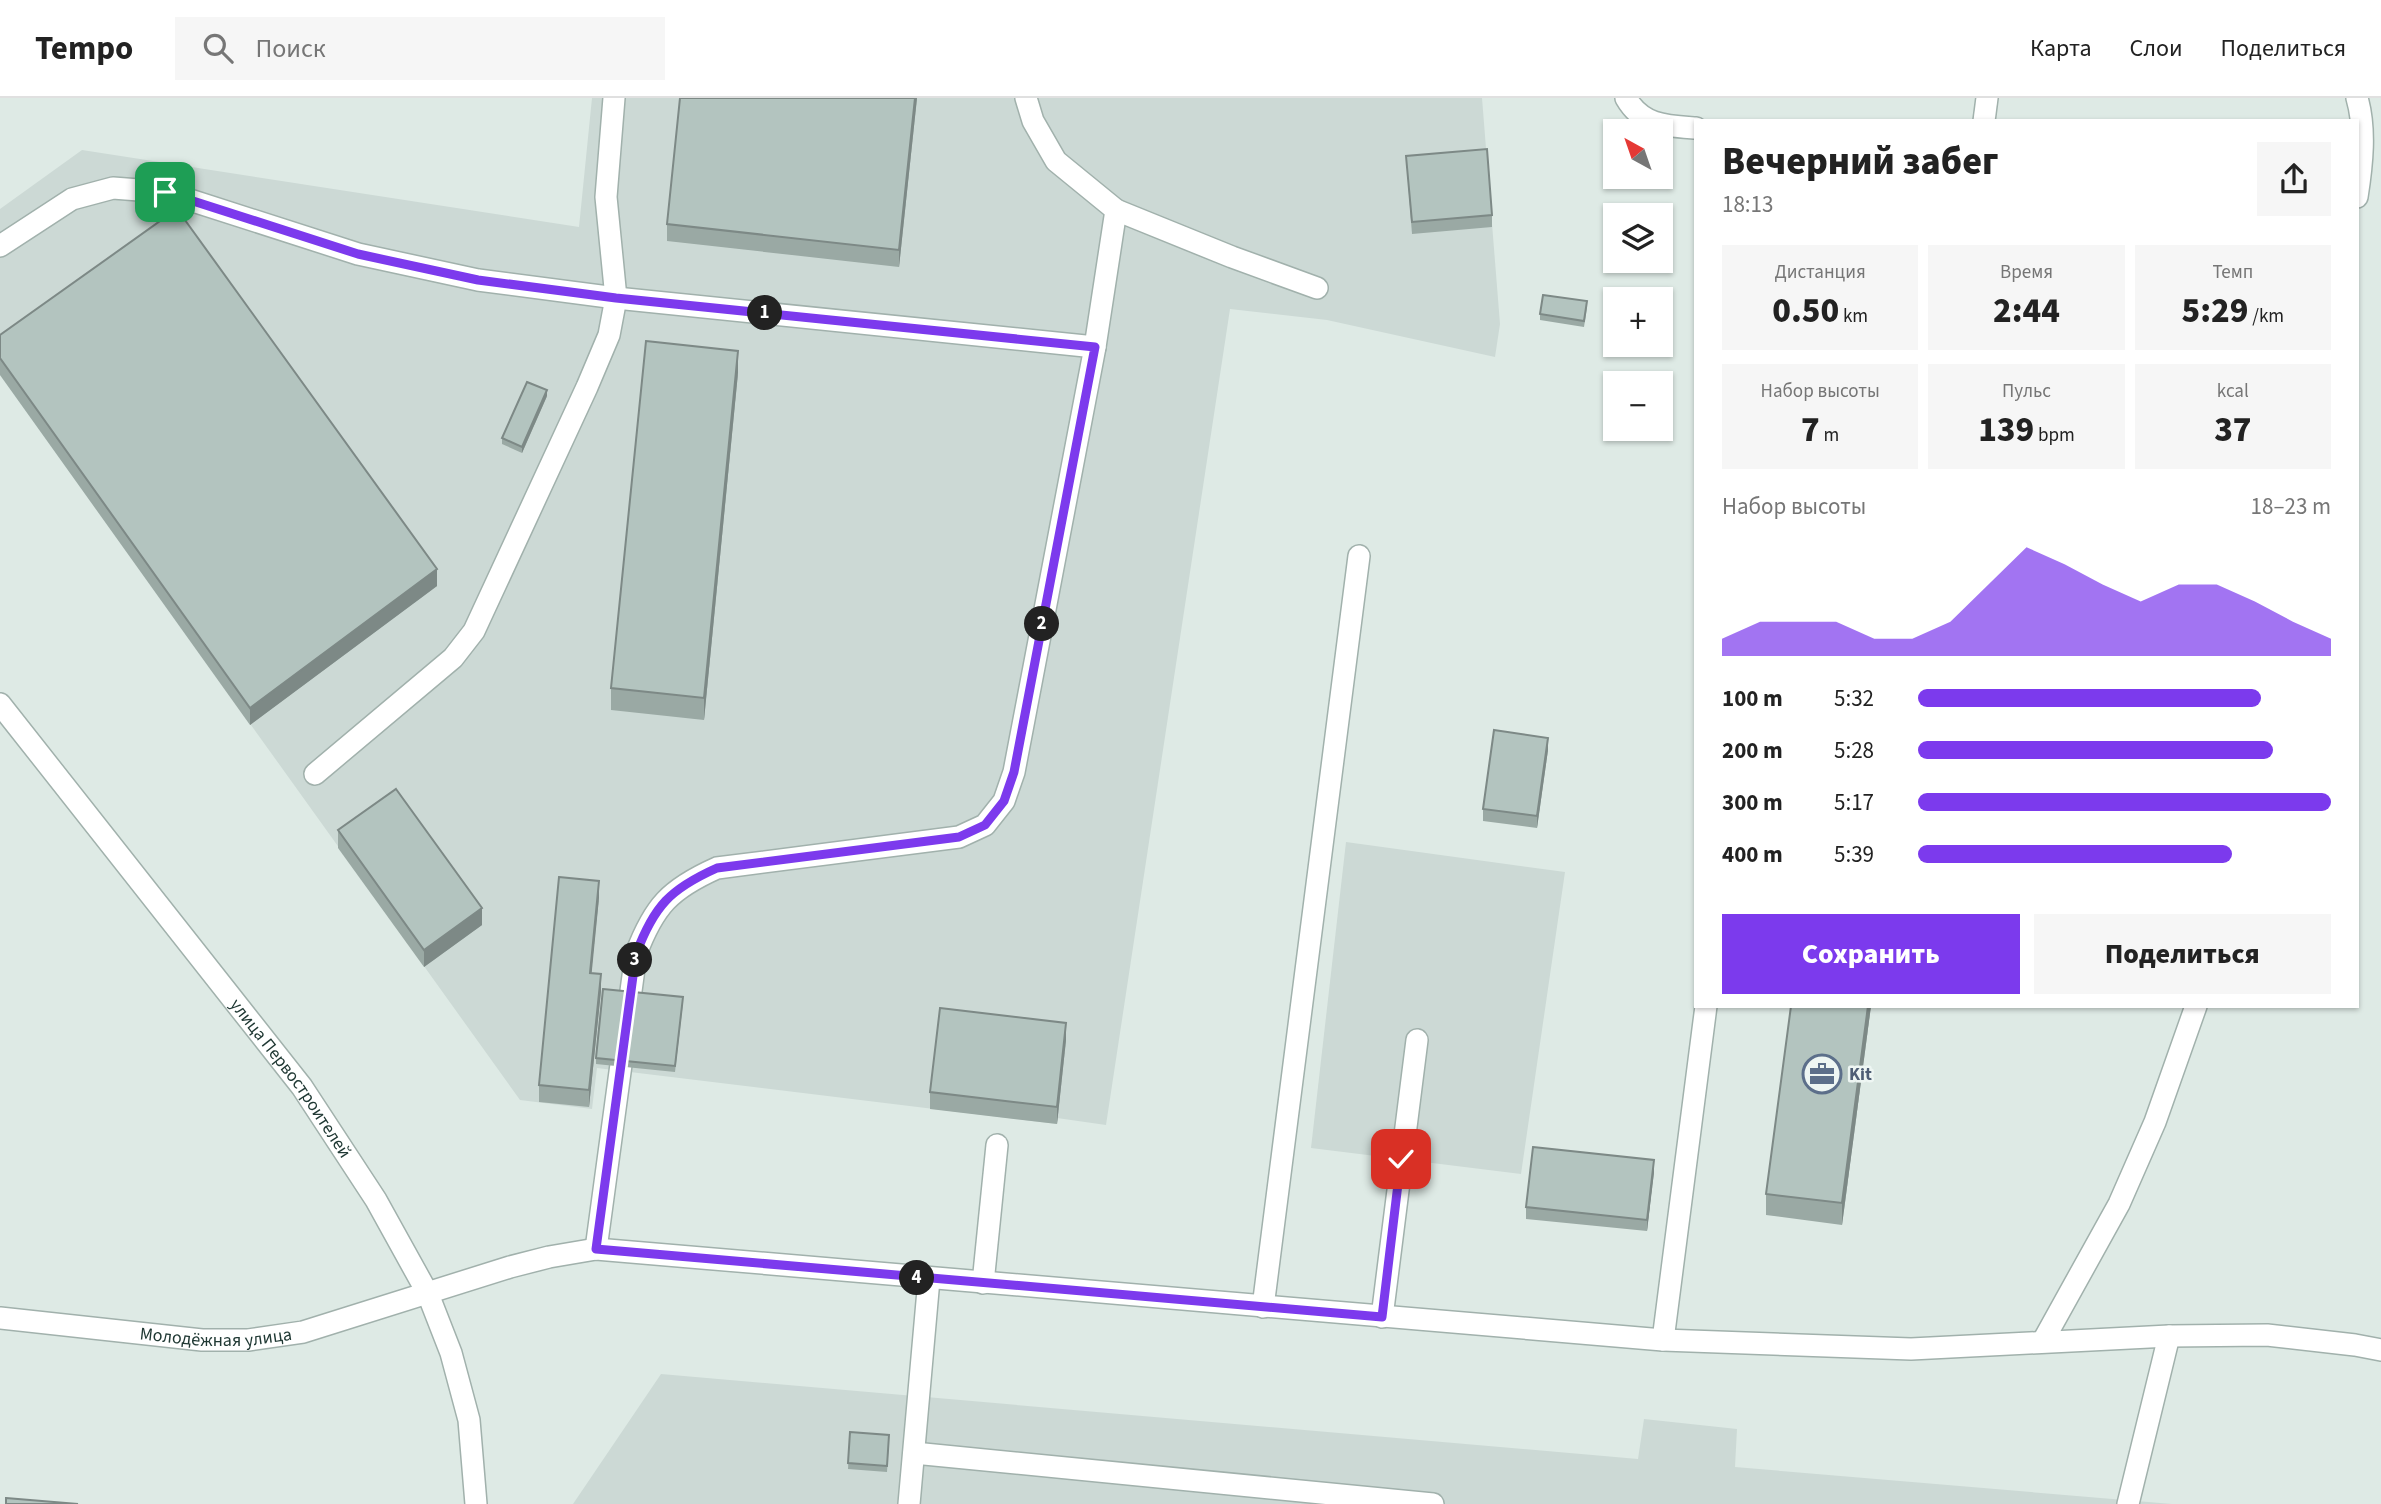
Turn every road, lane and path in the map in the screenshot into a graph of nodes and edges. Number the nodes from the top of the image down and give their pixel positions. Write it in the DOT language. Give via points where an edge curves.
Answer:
graph roads {
  1 [pos="614,98"];
  2 [pos="1026,98"];
  3 [pos="1626,98"];
  4 [pos="1987,98"];
  5 [pos="2357,98"];
  6 [pos="1984,119"];
  7 [pos="1694,128"];
  8 [pos="2359,184"];
  9 [pos="1116,210"];
  10 [pos="0,246"];
  11 [pos="1317,288"];
  12 [pos="616,298"];
  13 [pos="1095,347"];
  14 [pos="1359,556"];
  15 [pos="0,704"];
  16 [pos="315,774"];
  17 [pos="1706,1008"];
  18 [pos="2195,1008"];
  19 [pos="1417,1040"];
  20 [pos="997,1145"];
  21 [pos="596,1249"];
  22 [pos="929,1279"];
  23 [pos="983,1283"];
  24 [pos="428,1294"];
  25 [pos="1263,1307"];
  26 [pos="1382,1317"];
  27 [pos="0,1318"];
  28 [pos="2169,1336"];
  29 [pos="1663,1340"];
  30 [pos="2043,1341"];
  31 [pos="2381,1350"];
  32 [pos="914,1453"];
  33 [pos="476,1504"];
  34 [pos="909,1504"];
  35 [pos="1433,1504"];
  36 [pos="2128,1504"];
  1 -- 12 [label="street" via="606,197"];
  2 -- 9 [label="street" via="1032,121 1056,161"];
  3 -- 7 [label="street" via="1634,112 1661,125"];
  4 -- 6 [label="street"];
  5 -- 8 [label="street" via="2361,113"];
  9 -- 11 [label="street"];
  9 -- 13 [label="street"];
  10 -- 12 [label="street" via="72,199 113,188 165,192 358,254 478,280"];
  12 -- 13 [label="street"];
  12 -- 16 [label="street" via="609,334 587,387 474,631 453,658"];
  13 -- 21 [label="street" via="1014,772 1004,801 985,825 959,837 717,868 663,901 636,954"];
  14 -- 25 [label="street"];
  15 -- 24 [label="street, улица Первостроителей" via="302,1087 376,1200"];
  17 -- 29 [label="street"];
  18 -- 30 [label="street" via="2155,1122 2119,1204"];
  19 -- 26 [label="street"];
  20 -- 23 [label="street"];
  21 -- 22 [label="street, Молодёжная улица"];
  21 -- 24 [label="street, Молодёжная улица" via="510,1267"];
  22 -- 23 [label="street, Молодёжная улица"];
  22 -- 32 [label="street"];
  23 -- 25 [label="street, Молодёжная улица"];
  24 -- 27 [label="street, Молодёжная улица" via="303,1332 248,1340 202,1340"];
  24 -- 33 [label="street, улица Первостроителей" via="451,1353 469,1420"];
  25 -- 26 [label="street, Молодёжная улица"];
  26 -- 29 [label="street, Молодёжная улица"];
  28 -- 30 [label="street, Молодёжная улица"];
  28 -- 31 [label="street, Молодёжная улица" via="2267,1335"];
  28 -- 36 [label="street"];
  29 -- 30 [label="street, Молодёжная улица" via="1911,1349"];
  32 -- 34 [label="street"];
  32 -- 35 [label="street"];
}
